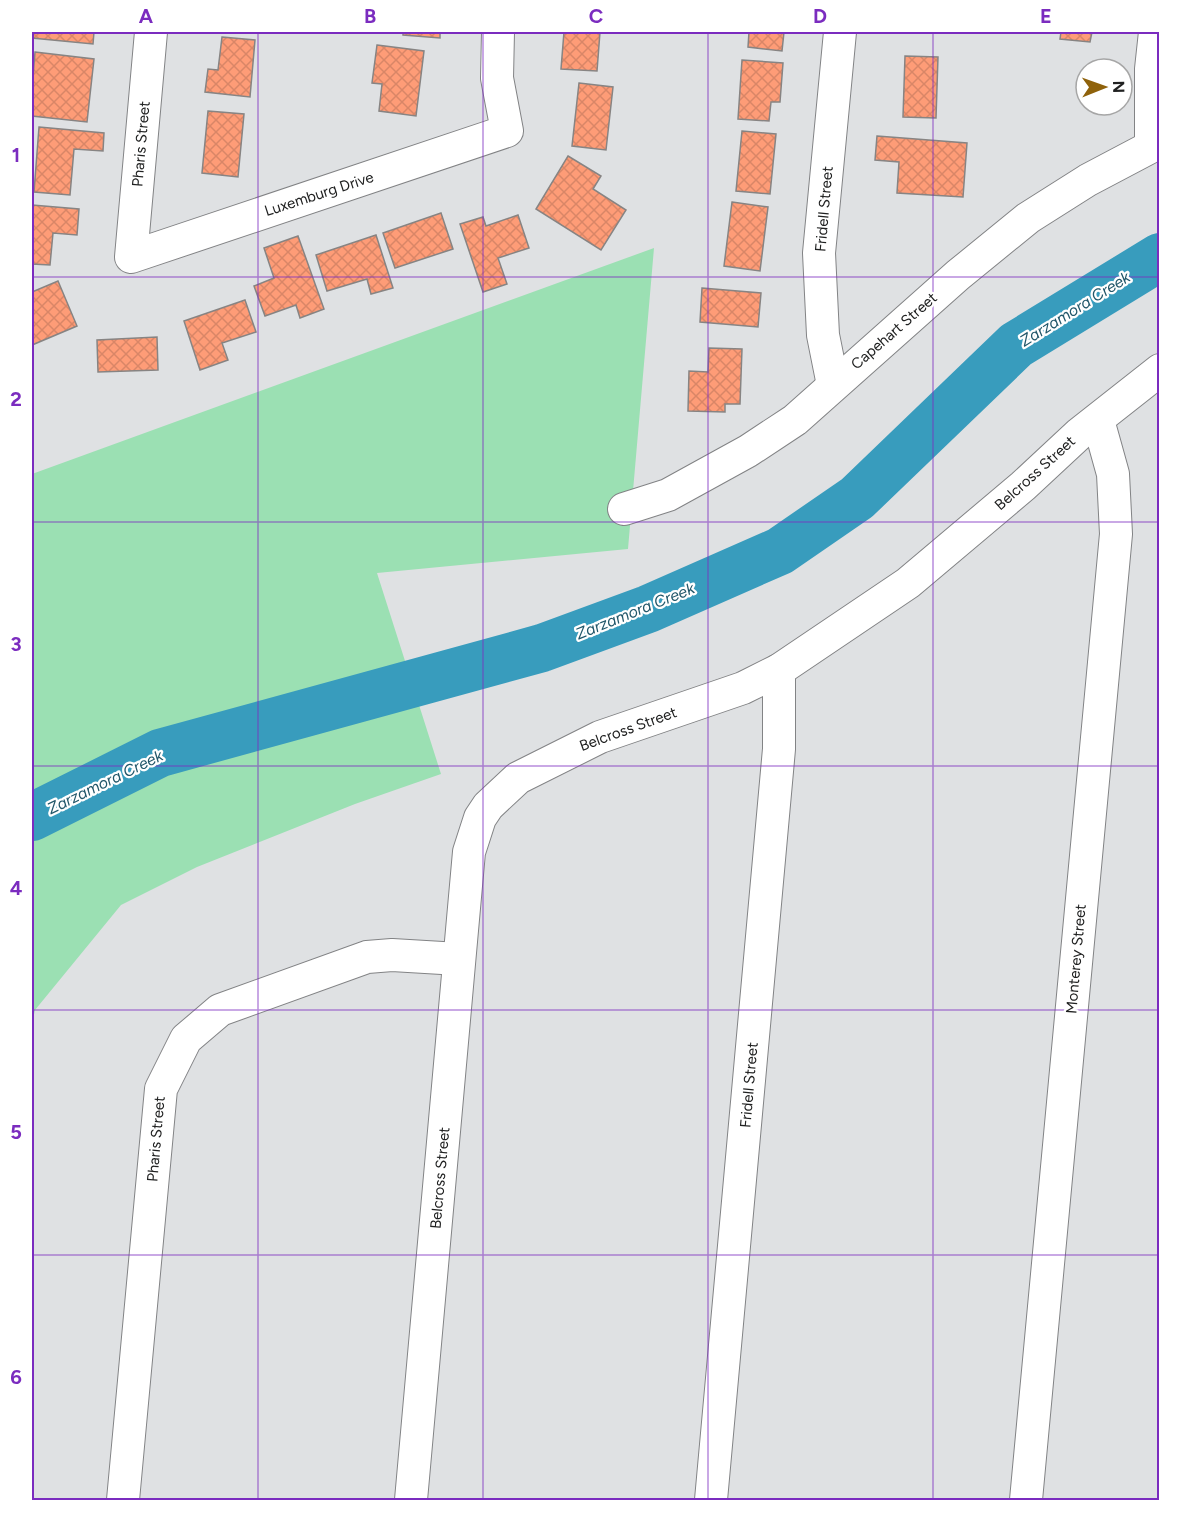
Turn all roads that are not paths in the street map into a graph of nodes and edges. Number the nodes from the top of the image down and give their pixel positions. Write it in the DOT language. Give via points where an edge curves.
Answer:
graph roads {
  1 [pos="151,32"];
  2 [pos="498,32"];
  3 [pos="840,32"];
  4 [pos="1155,32"];
  5 [pos="1155,144"];
  6 [pos="130,257"];
  7 [pos="1160,370"];
  8 [pos="832,385"];
  9 [pos="1098,420"];
  10 [pos="624,509"];
  11 [pos="779,670"];
  12 [pos="459,959"];
  13 [pos="123,1500"];
  14 [pos="411,1500"];
  15 [pos="711,1500"];
  16 [pos="1026,1500"];
  1 -- 6 [label="street, Pharis Street"];
  2 -- 6 [label="street, Luxemburg Drive" via="497,78 507,131"];
  3 -- 8 [label="street, Fridell Street" via="819,253 823,335"];
  4 -- 5 [label="street"];
  5 -- 8 [label="street, Capehart Street" via="1028,218"];
  7 -- 9 [label="street, Belcross Street"];
  8 -- 10 [label="street, Capehart Street" via="795,420 748,451 668,495"];
  9 -- 11 [label="street, Belcross Street" via="908,583"];
  9 -- 16 [label="street, Monterey Street" via="1113,474 1116,534"];
  11 -- 12 [label="street, Belcross Street" via="743,688 600,737 518,778 480,818 469,852"];
  11 -- 15 [label="street, Fridell Street" via="779,749"];
  12 -- 13 [label="street, Pharis Street" via="367,957 220,1010 186,1039 161,1089"];
  12 -- 14 [label="street, Belcross Street"];
}
